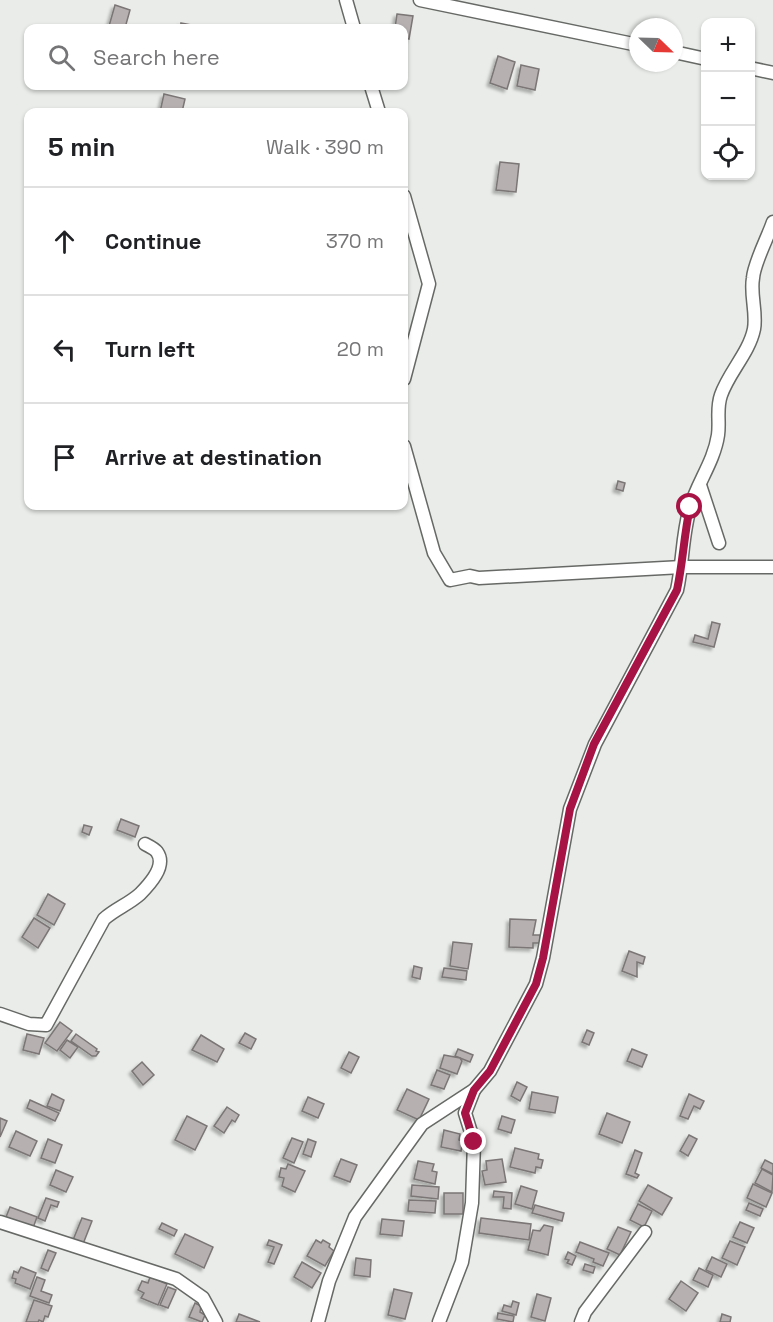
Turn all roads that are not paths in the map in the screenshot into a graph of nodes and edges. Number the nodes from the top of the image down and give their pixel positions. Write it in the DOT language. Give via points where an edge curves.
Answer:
graph roads {
  1 [pos="346,0"];
  2 [pos="420,0"];
  3 [pos="437,2"];
  4 [pos="353,24"];
  5 [pos="629,43"];
  6 [pos="683,54"];
  7 [pos="701,58"];
  8 [pos="755,69"];
  9 [pos="773,73"];
  10 [pos="372,90"];
  11 [pos="378,108"];
  12 [pos="408,210"];
  13 [pos="773,222"];
  14 [pos="408,364"];
  15 [pos="408,460"];
  16 [pos="700,485"];
  17 [pos="719,543"];
  18 [pos="682,567"];
  19 [pos="773,567"];
  20 [pos="145,844"];
  21 [pos="0,1014"];
  22 [pos="474,1090"];
  23 [pos="0,1222"];
  24 [pos="645,1232"];
  25 [pos="216,1322"];
  26 [pos="318,1322"];
  27 [pos="439,1322"];
  28 [pos="581,1322"];
  1 -- 4 [label="street"];
  2 -- 3 [label="street"];
  3 -- 5 [label="street"];
  6 -- 7 [label="street"];
  8 -- 9 [label="street"];
  10 -- 11 [label="street"];
  12 -- 14 [label="street" via="429,284"];
  13 -- 16 [label="street" via="753,278 754,329 722,392 717,407 718,435"];
  15 -- 18 [label="street" via="434,553 450,580"];
  16 -- 17 [label="street"];
  16 -- 18 [label="street" via="690,507"];
  18 -- 19 [label="street"];
  18 -- 22 [label="street" via="677,590 594,744 570,809 536,984 490,1071"];
  20 -- 21 [label="street" via="157,852 157,873 139,895 104,919 46,1025"];
  22 -- 26 [label="street" via="422,1125 355,1217 328,1281"];
  22 -- 27 [label="street" via="465,1113 474,1142 472,1203 462,1262"];
  23 -- 25 [label="street" via="176,1279 203,1298"];
  24 -- 28 [label="street"];
}
